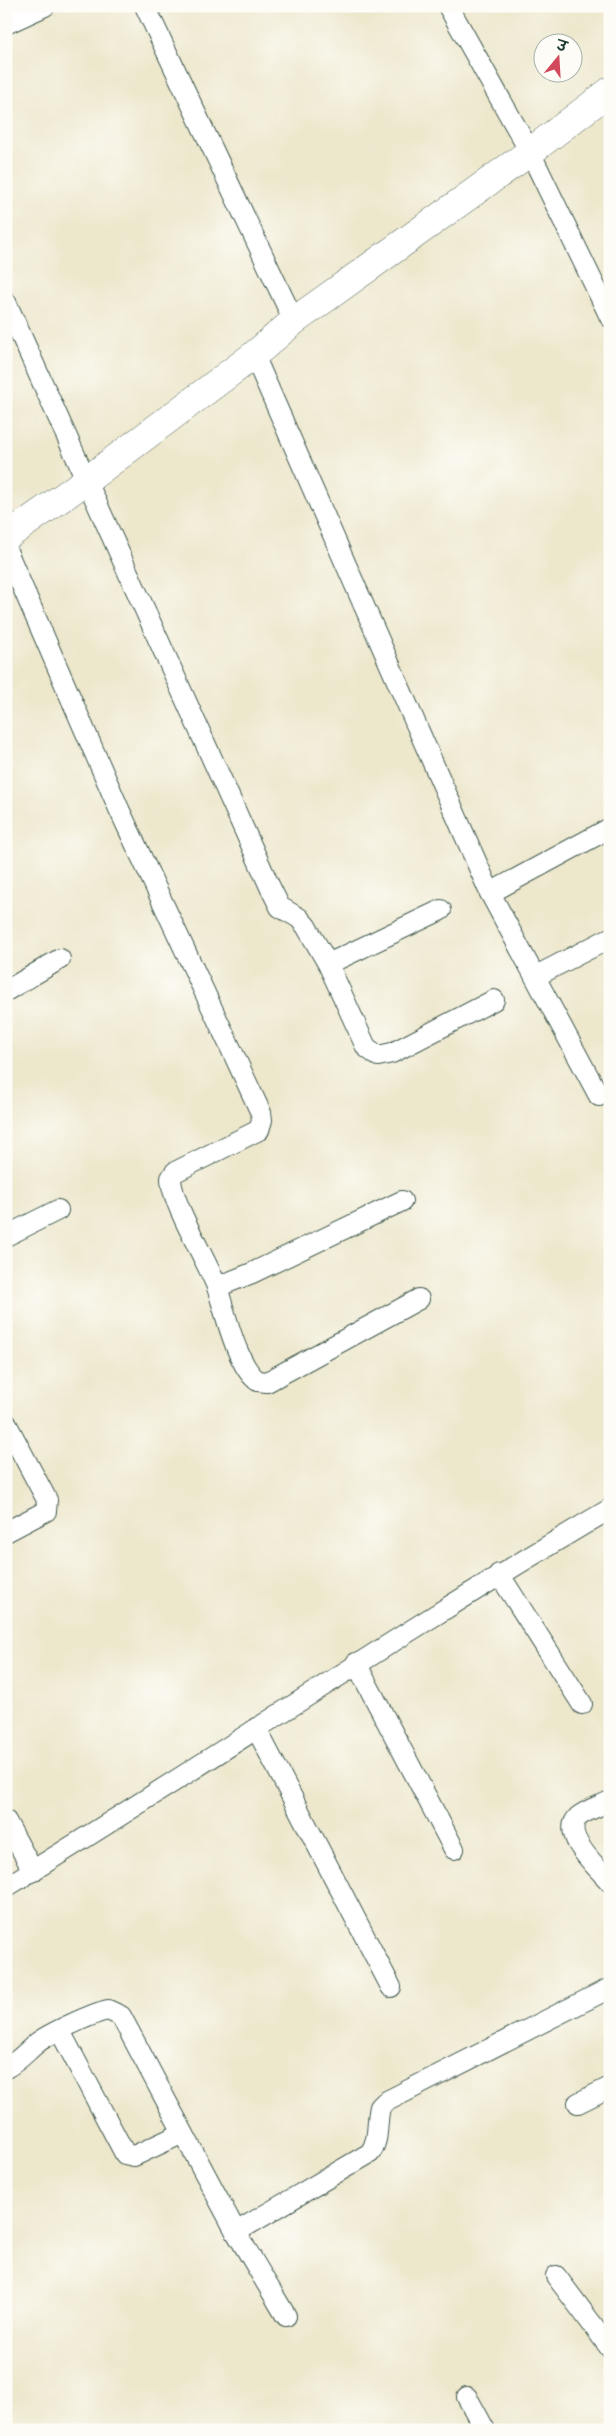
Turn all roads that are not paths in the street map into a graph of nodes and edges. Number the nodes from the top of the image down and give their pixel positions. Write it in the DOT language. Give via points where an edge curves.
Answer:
graph roads {
  1 [pos="45,6"];
  2 [pos="145,6"];
  3 [pos="448,6"];
  4 [pos="6,24"];
  5 [pos="610,91"];
  6 [pos="530,152"];
  7 [pos="6,302"];
  8 [pos="610,317"];
  9 [pos="294,321"];
  10 [pos="254,355"];
  11 [pos="87,480"];
  12 [pos="6,537"];
  13 [pos="6,549"];
  14 [pos="610,828"];
  15 [pos="490,893"];
  16 [pos="441,910"];
  17 [pos="610,938"];
  18 [pos="60,959"];
  19 [pos="328,964"];
  20 [pos="536,976"];
  21 [pos="6,991"];
  22 [pos="494,1000"];
  23 [pos="599,1096"];
  24 [pos="402,1201"];
  25 [pos="58,1210"];
  26 [pos="6,1236"];
  27 [pos="217,1287"];
  28 [pos="419,1300"];
  29 [pos="6,1423"];
  30 [pos="607,1516"];
  31 [pos="6,1532"];
  32 [pos="499,1574"];
  33 [pos="356,1664"];
  34 [pos="582,1704"];
  35 [pos="256,1728"];
  36 [pos="610,1801"];
  37 [pos="6,1821"];
  38 [pos="454,1849"];
  39 [pos="33,1871"];
  40 [pos="610,1882"];
  41 [pos="6,1887"];
  42 [pos="390,1987"];
  43 [pos="610,1988"];
  44 [pos="60,2031"];
  45 [pos="6,2068"];
  46 [pos="610,2087"];
  47 [pos="578,2103"];
  48 [pos="183,2133"];
  49 [pos="236,2232"];
  50 [pos="556,2276"];
  51 [pos="286,2316"];
  52 [pos="610,2348"];
  53 [pos="467,2397"];
  54 [pos="485,2430"];
  1 -- 4 [label="street"];
  2 -- 9 [label="street"];
  3 -- 6 [label="street"];
  5 -- 6 [label="main road"];
  6 -- 8 [label="street"];
  6 -- 9 [label="main road"];
  7 -- 11 [label="street"];
  9 -- 10 [label="main road"];
  10 -- 11 [label="main road"];
  10 -- 15 [label="street"];
  11 -- 12 [label="main road"];
  11 -- 19 [label="street" via="276,900 284,911 304,922"];
  13 -- 27 [label="street" via="119,809 261,1113 259,1130 175,1172 171,1178"];
  14 -- 15 [label="street"];
  15 -- 20 [label="street"];
  16 -- 19 [label="street"];
  17 -- 20 [label="street"];
  18 -- 21 [label="street"];
  19 -- 22 [label="street" via="366,1047 378,1056 392,1053"];
  20 -- 23 [label="street"];
  24 -- 27 [label="street"];
  25 -- 26 [label="street"];
  27 -- 28 [label="street" via="241,1355 254,1379 262,1382 268,1382"];
  29 -- 31 [label="street" via="48,1505 46,1511"];
  30 -- 32 [label="street"];
  32 -- 33 [label="street"];
  32 -- 34 [label="street"];
  33 -- 35 [label="street"];
  33 -- 38 [label="street"];
  35 -- 39 [label="street"];
  35 -- 42 [label="street"];
  36 -- 40 [label="street" via="579,1816 574,1827 580,1848"];
  37 -- 39 [label="street"];
  39 -- 41 [label="street"];
  43 -- 49 [label="street" via="385,2102 380,2107 375,2146 370,2153"];
  44 -- 45 [label="street" via="37,2043 20,2061"];
  44 -- 48 [label="street" via="96,2013 108,2010 117,2013"];
  44 -- 48 [label="street" via="125,2154 134,2156"];
  46 -- 47 [label="street"];
  48 -- 49 [label="street"];
  49 -- 51 [label="street"];
  50 -- 52 [label="street"];
  53 -- 54 [label="street"];
}
